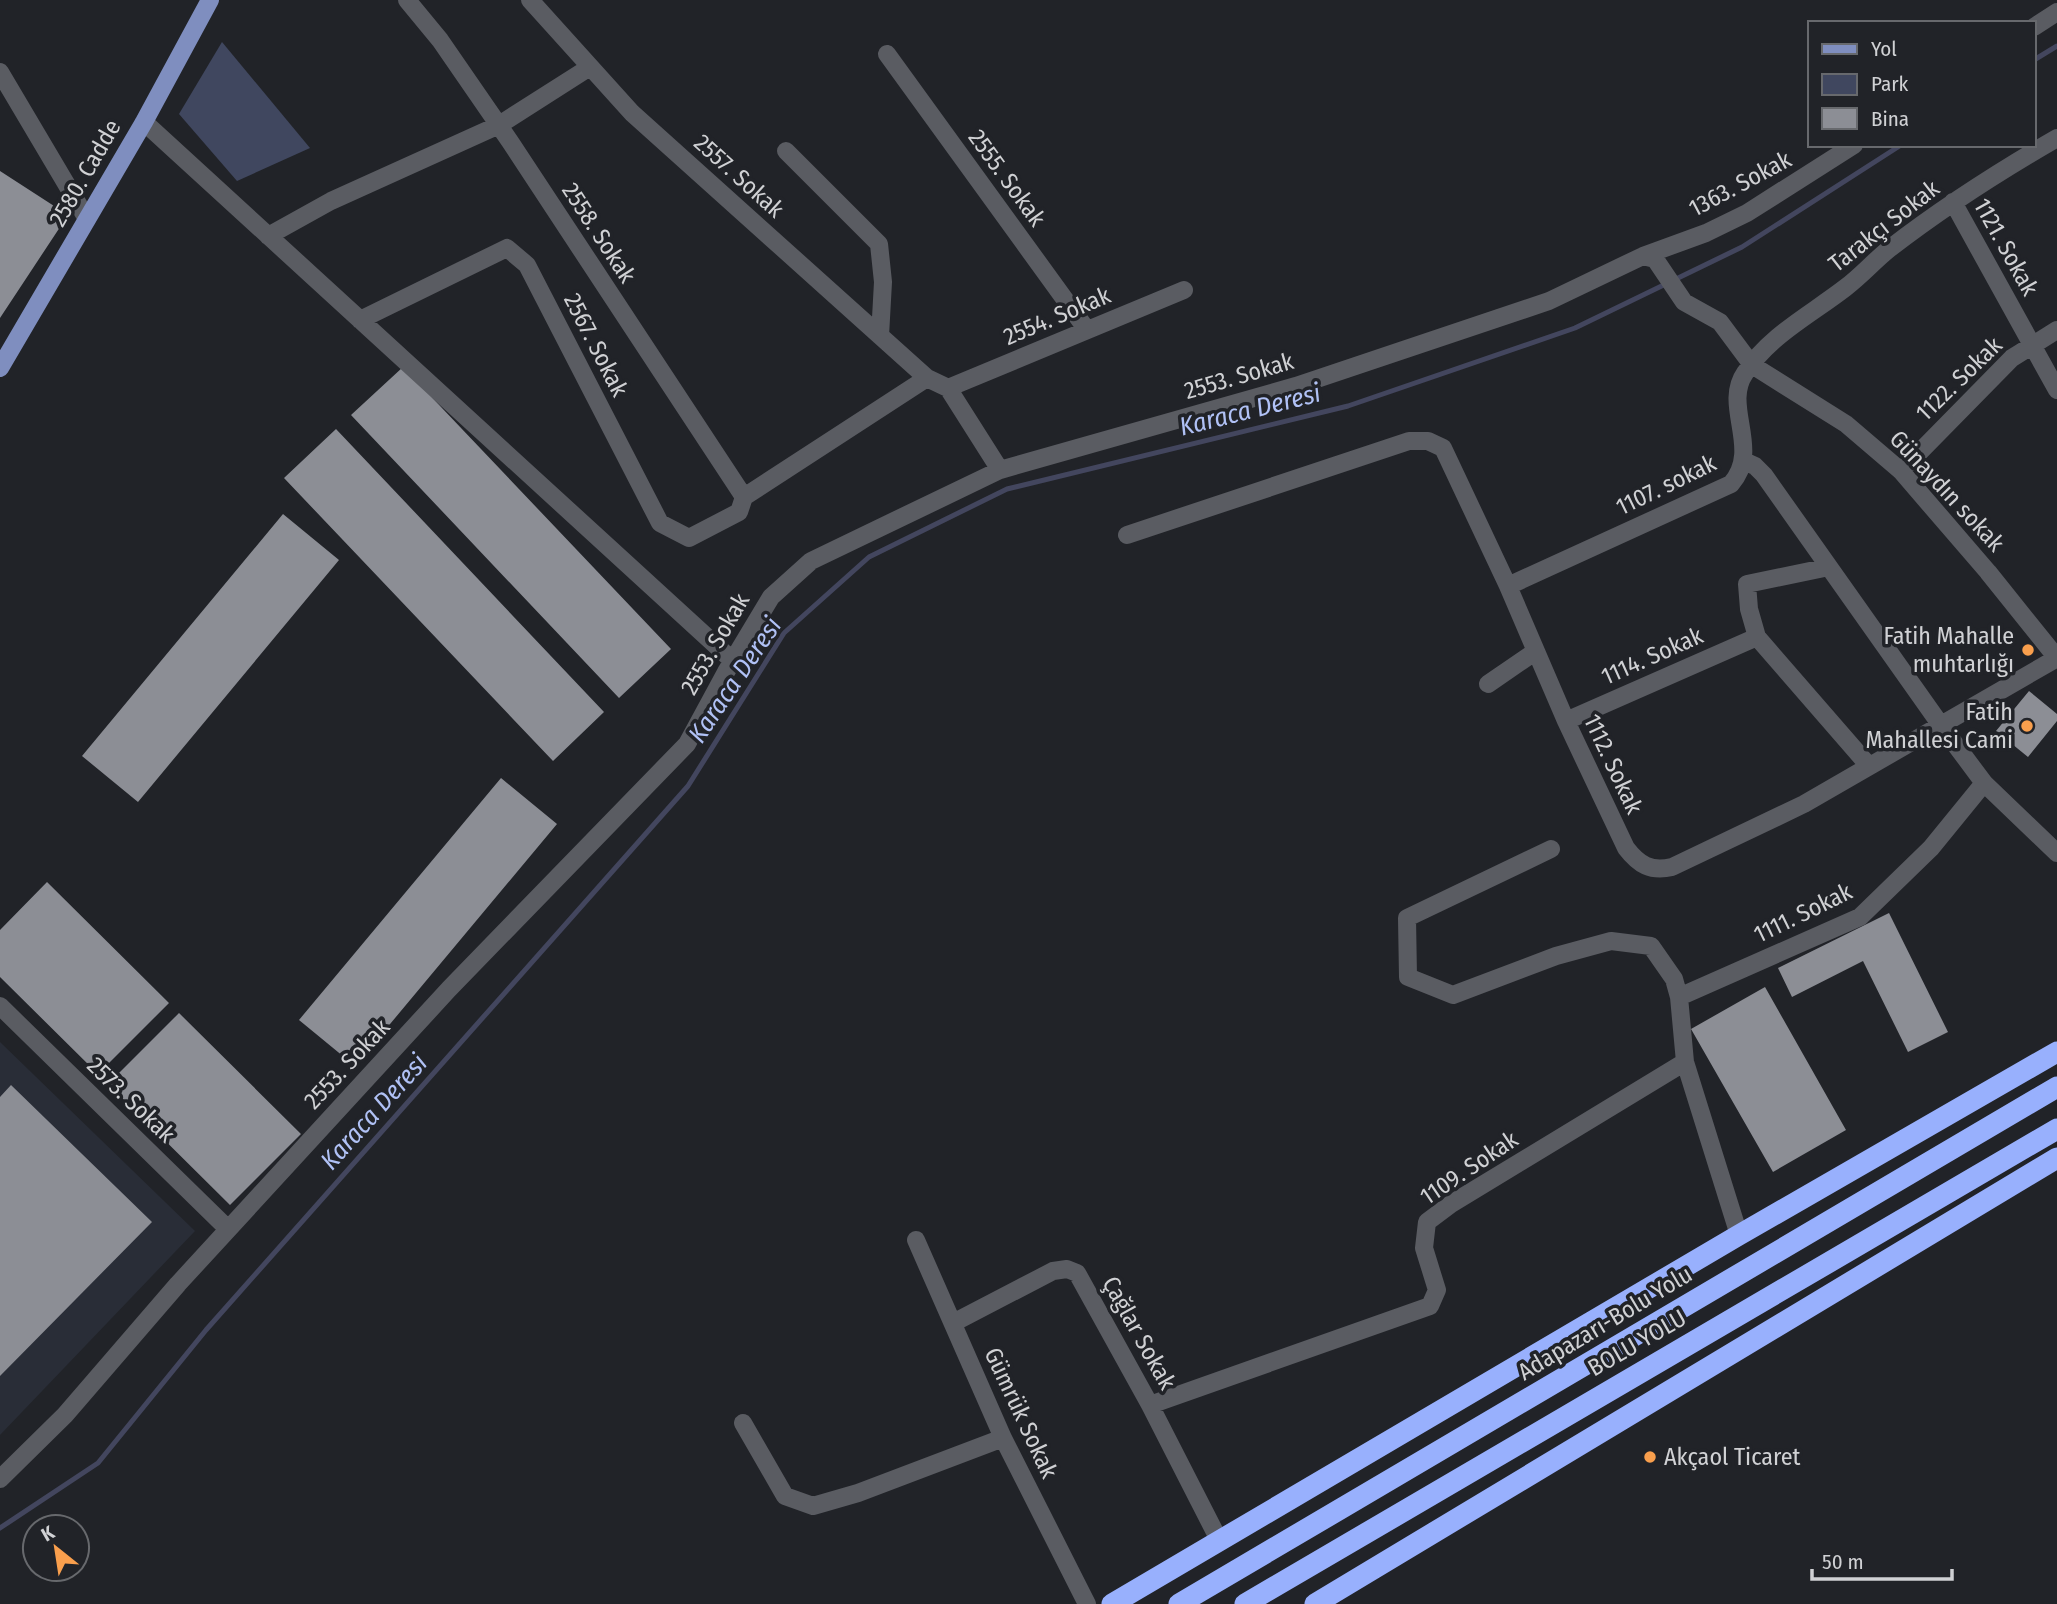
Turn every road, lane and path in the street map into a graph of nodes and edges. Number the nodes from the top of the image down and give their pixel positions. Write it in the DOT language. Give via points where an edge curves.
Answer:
graph roads {
  1 [pos="210,0"];
  2 [pos="407,0"];
  3 [pos="530,0"];
  4 [pos="2057,12"];
  5 [pos="2036,26"];
  6 [pos="887,54"];
  7 [pos="590,67"];
  8 [pos="0,72"];
  9 [pos="144,122"];
  10 [pos="499,125"];
  11 [pos="2057,138"];
  12 [pos="1851,147"];
  13 [pos="786,151"];
  14 [pos="1953,202"];
  15 [pos="87,219"];
  16 [pos="268,236"];
  17 [pos="1649,257"];
  18 [pos="1184,290"];
  19 [pos="360,320"];
  20 [pos="1087,330"];
  21 [pos="2057,330"];
  22 [pos="880,335"];
  23 [pos="2032,346"];
  24 [pos="1752,365"];
  25 [pos="0,368"];
  26 [pos="927,378"];
  27 [pos="948,388"];
  28 [pos="2057,390"];
  29 [pos="1744,461"];
  30 [pos="1000,470"];
  31 [pos="1901,471"];
  32 [pos="744,497"];
  33 [pos="1127,535"];
  34 [pos="1829,567"];
  35 [pos="1508,586"];
  36 [pos="1757,637"];
  37 [pos="1536,651"];
  38 [pos="2057,658"];
  39 [pos="733,661"];
  40 [pos="1488,684"];
  41 [pos="1566,721"];
  42 [pos="1940,724"];
  43 [pos="1869,766"];
  44 [pos="1984,783"];
  45 [pos="1551,849"];
  46 [pos="2057,853"];
  47 [pos="1679,997"];
  48 [pos="0,1006"];
  49 [pos="2057,1052"];
  50 [pos="1685,1062"];
  51 [pos="2057,1087"];
  52 [pos="2057,1129"];
  53 [pos="2057,1158"];
  54 [pos="228,1229"];
  55 [pos="1739,1235"];
  56 [pos="916,1240"];
  57 [pos="953,1324"];
  58 [pos="1150,1405"];
  59 [pos="743,1423"];
  60 [pos="1003,1438"];
  61 [pos="0,1479"];
  62 [pos="1219,1540"];
  63 [pos="1320,1603"];
  64 [pos="1087,1604"];
  65 [pos="1112,1604"];
  66 [pos="1180,1604"];
  67 [pos="1245,1604"];
  1 -- 9 [label="main road, 2580. Cadde"];
  2 -- 10 [label="street, 2558. Sokak"];
  3 -- 7 [label="street, 2557. Sokak"];
  4 -- 5 [label="street"];
  6 -- 20 [label="street, 2555. Sokak"];
  7 -- 10 [label="street"];
  7 -- 22 [label="street, 2557. Sokak" via="632,113"];
  8 -- 15 [label="street"];
  9 -- 15 [label="main road, 2580. Cadde"];
  9 -- 16 [label="street"];
  10 -- 16 [label="street" via="331,201"];
  10 -- 32 [label="street, 2558. Sokak"];
  11 -- 14 [label="street, Tarakçı Sokak"];
  12 -- 17 [label="street, 1363. Sokak" via="1747,213"];
  13 -- 22 [label="street" via="879,244 883,282"];
  14 -- 23 [label="street, 1121. Sokak"];
  14 -- 24 [label="street, Tarakçı Sokak" via="1790,326"];
  15 -- 25 [label="main road, 2580. Cadde"];
  16 -- 19 [label="street"];
  17 -- 24 [label="street, Günaydın sokak" via="1684,302 1720,322"];
  17 -- 30 [label="street, 2553. Sokak" via="1549,301 1296,386"];
  18 -- 20 [label="street, 2554. Sokak"];
  19 -- 32 [label="street, 2567. Sokak" via="507,248 527,265 660,523 690,538 739,512"];
  19 -- 39 [label="street"];
  20 -- 27 [label="street, 2554. Sokak"];
  21 -- 23 [label="street, 1122. Sokak"];
  22 -- 26 [label="street, 2557. Sokak"];
  23 -- 28 [label="street, 1121. Sokak"];
  23 -- 31 [label="street, 1122. Sokak" via="2012,358"];
  24 -- 29 [label="street, 1107. sokak" via="1739,388"];
  24 -- 31 [label="street, Günaydın sokak" via="1846,424"];
  26 -- 27 [label="street"];
  26 -- 32 [label="street"];
  27 -- 30 [label="street"];
  29 -- 34 [label="street" via="1764,475"];
  29 -- 35 [label="street, 1107. sokak" via="1731,484"];
  30 -- 39 [label="street, 2553. Sokak" via="811,561 771,597"];
  31 -- 38 [label="street, Günaydın sokak"];
  33 -- 35 [label="street, 1112. Sokak" via="1409,441 1427,441 1443,448"];
  34 -- 36 [label="street" via="1747,584"];
  34 -- 42 [label="street"];
  35 -- 37 [label="street, 1112. Sokak"];
  36 -- 41 [label="street, 1114. Sokak"];
  36 -- 43 [label="street"];
  37 -- 40 [label="street"];
  37 -- 41 [label="street, 1112. Sokak"];
  38 -- 42 [label="street, 1112. Sokak"];
  39 -- 54 [label="street, 2553. Sokak" via="687,744 449,989"];
  41 -- 43 [label="street, 1112. Sokak" via="1626,848 1636,861 1658,870 1761,826"];
  42 -- 43 [label="street, 1112. Sokak"];
  42 -- 44 [label="street"];
  44 -- 46 [label="street"];
  44 -- 47 [label="street, 1111. Sokak" via="1931,848 1860,917"];
  45 -- 47 [label="street" via="1407,918 1408,977 1453,995 1556,956 1611,941 1651,946 1674,979"];
  47 -- 50 [label="street"];
  48 -- 54 [label="street, 2573. Sokak"];
  49 -- 55 [label="highway"];
  50 -- 55 [label="street"];
  50 -- 58 [label="street, 1109. Sokak" via="1427,1222 1424,1248 1437,1290 1430,1306"];
  51 -- 66 [label="highway, Adapazarı-Bolu Yolu"];
  52 -- 67 [label="highway, BOLU YOLU"];
  53 -- 63 [label="highway"];
  54 -- 61 [label="street, 2553. Sokak" via="65,1415"];
  55 -- 62 [label="highway"];
  56 -- 57 [label="street, Gümrük Sokak"];
  57 -- 58 [label="street, Çağlar Sokak" via="1053,1271 1072,1270"];
  57 -- 60 [label="street, Gümrük Sokak"];
  58 -- 62 [label="street, Çağlar Sokak"];
  59 -- 60 [label="street" via="785,1496 813,1506"];
  60 -- 64 [label="street, Gümrük Sokak"];
  62 -- 65 [label="highway"];
}
